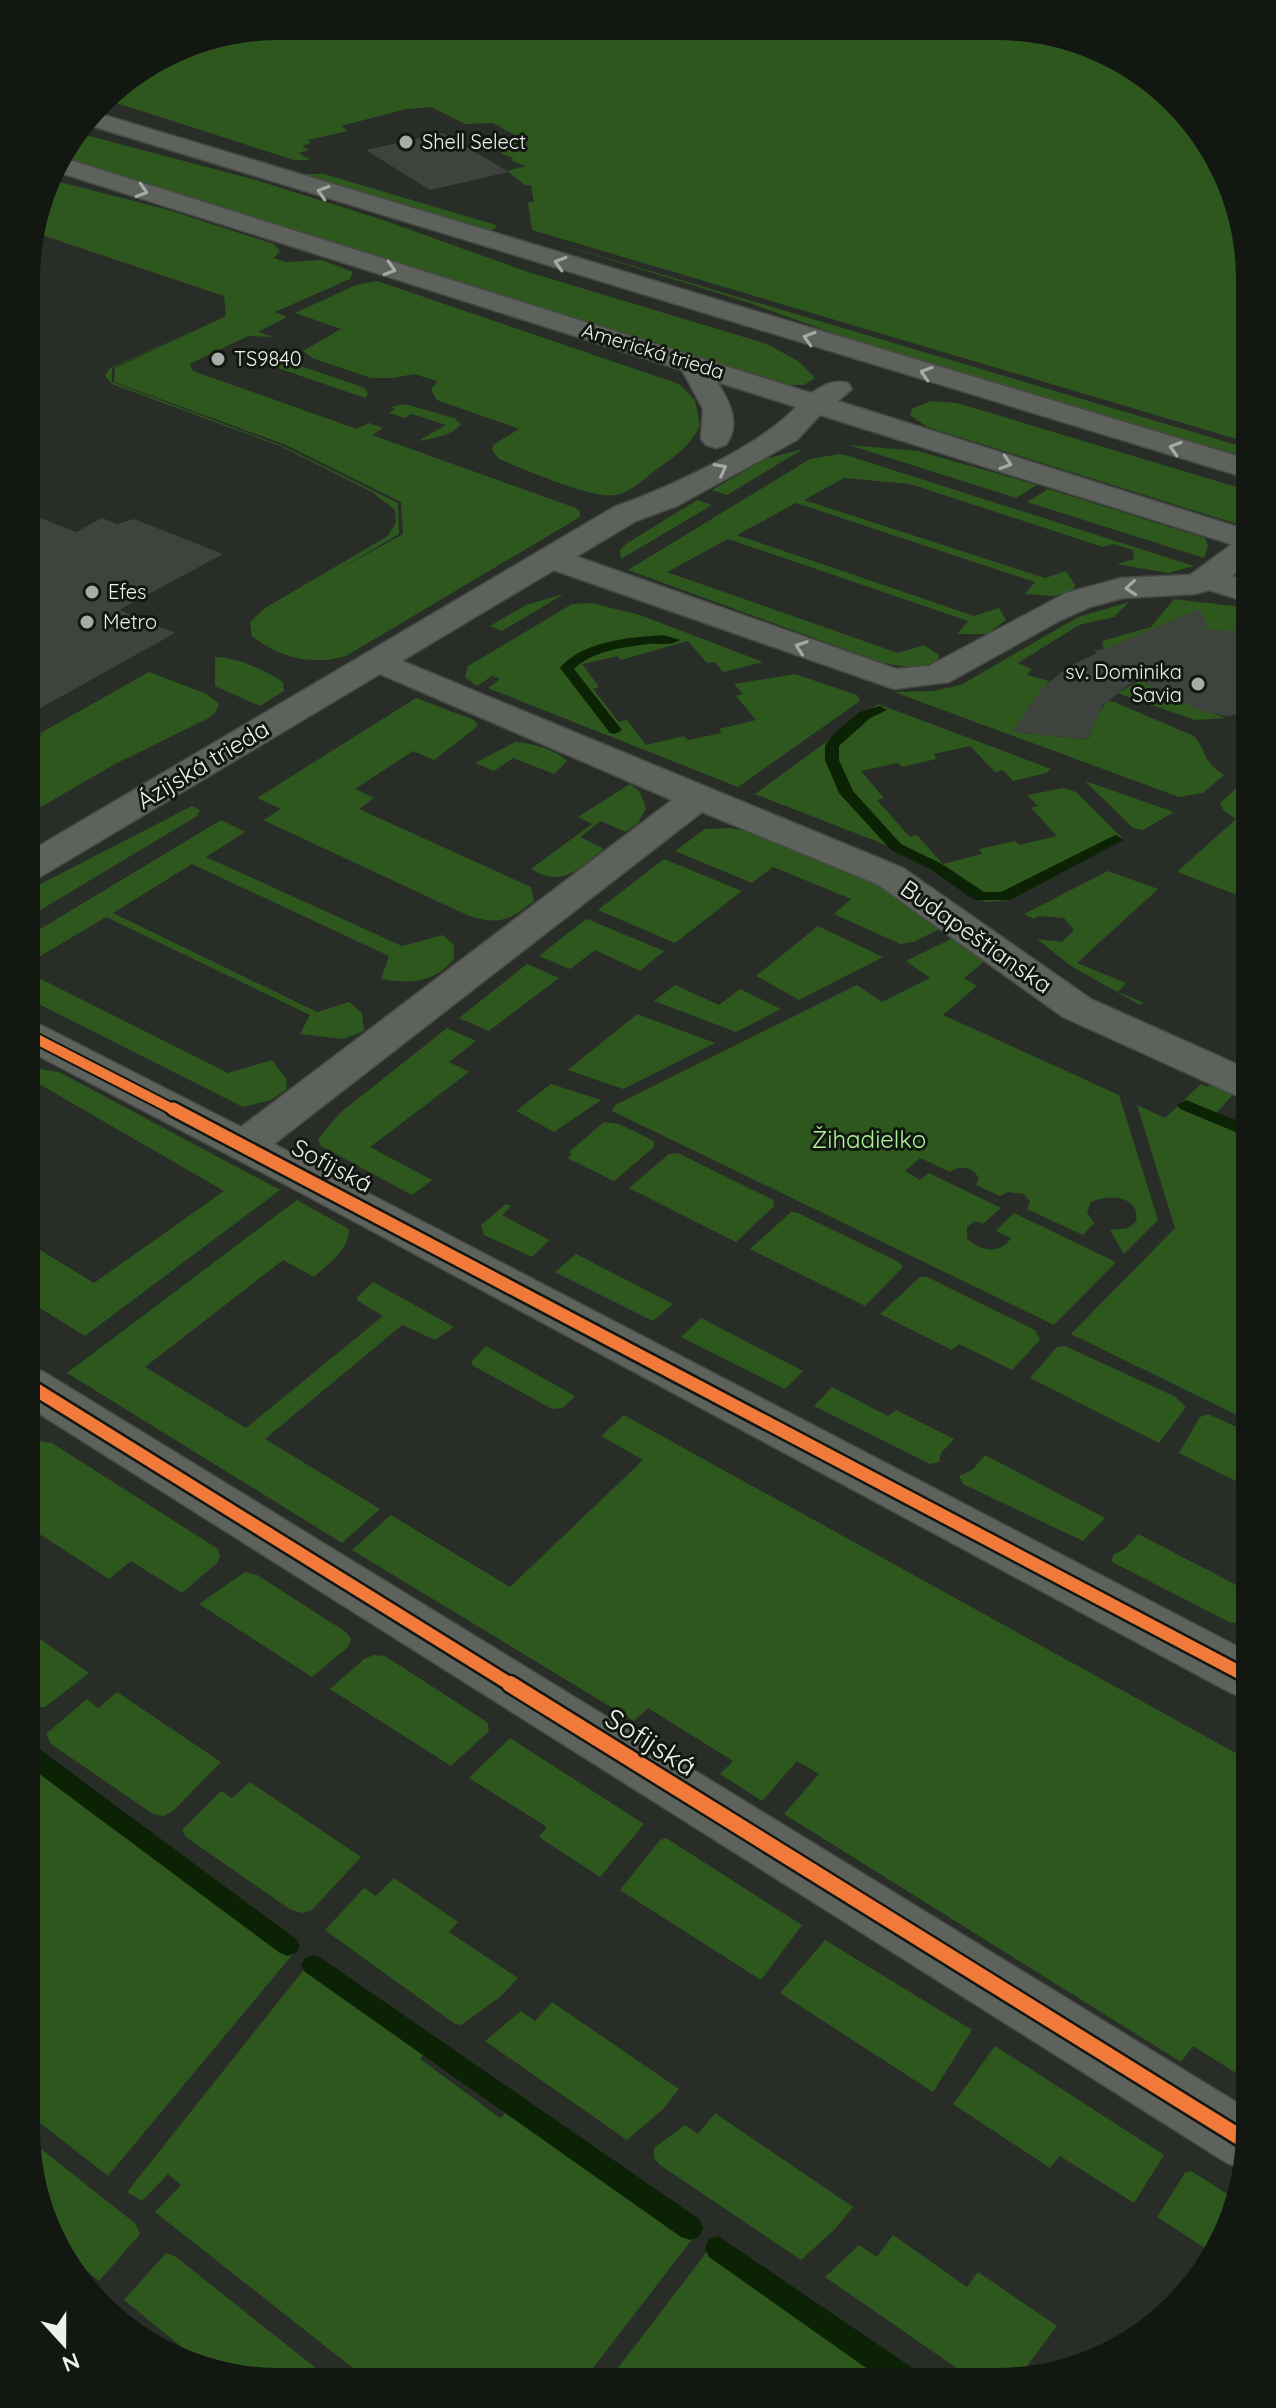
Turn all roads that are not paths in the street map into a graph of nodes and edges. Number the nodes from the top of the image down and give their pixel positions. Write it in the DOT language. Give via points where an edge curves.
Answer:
graph roads {
  1 [pos="99,121"];
  2 [pos="68,167"];
  3 [pos="884,360"];
  4 [pos="692,364"];
  5 [pos="816,402"];
  6 [pos="758,427"];
  7 [pos="716,439"];
  8 [pos="932,440"];
  9 [pos="1236,466"];
  10 [pos="625,514"];
  11 [pos="1236,538"];
  12 [pos="1236,555"];
  13 [pos="550,558"];
  14 [pos="1208,579"];
  15 [pos="1236,588"];
  16 [pos="378,661"];
  17 [pos="697,798"];
  18 [pos="40,861"];
  19 [pos="40,1041"];
  20 [pos="1236,1080"];
  21 [pos="245,1145"];
  22 [pos="40,1392"];
  23 [pos="1235,1670"];
  24 [pos="1235,2134"];
  3 -- 1 [label="street, one-way"];
  2 -- 4 [label="street, Americká trieda, one-way"];
  3 -- 5 [label="street, Ázijská trieda"];
  9 -- 3 [label="street, one-way"];
  4 -- 5 [label="street, Americká trieda"];
  4 -- 7 [label="street" via="719,409 722,423"];
  5 -- 6 [label="street, Ázijská trieda" via="774,408"];
  5 -- 8 [label="street, Americká trieda"];
  6 -- 7 [label="street, Ázijská trieda"];
  6 -- 8 [label="street, Ázijská trieda" via="823,438"];
  10 -- 6 [label="street, Ázijská trieda, one-way" via="666,499"];
  7 -- 10 [label="street, Ázijská trieda"];
  8 -- 11 [label="street, Americká trieda, one-way"];
  10 -- 13 [label="street, Ázijská trieda"];
  12 -- 14 [label="street, Americká trieda"];
  14 -- 13 [label="street, Americká trieda, one-way" via="1099,593 1047,614 937,675 894,679"];
  13 -- 16 [label="street, Ázijská trieda"];
  14 -- 15 [label="street"];
  16 -- 17 [label="street"];
  16 -- 18 [label="street, Ázijská trieda"];
  17 -- 20 [label="street, Budapeštianska" via="890,876 1077,1008"];
  17 -- 21 [label="street, Sofijská"];
  19 -- 21 [label="street, Sofijská"];
  21 -- 23 [label="street, Sofijská"];
  22 -- 24 [label="street, Sofijská"];
}
